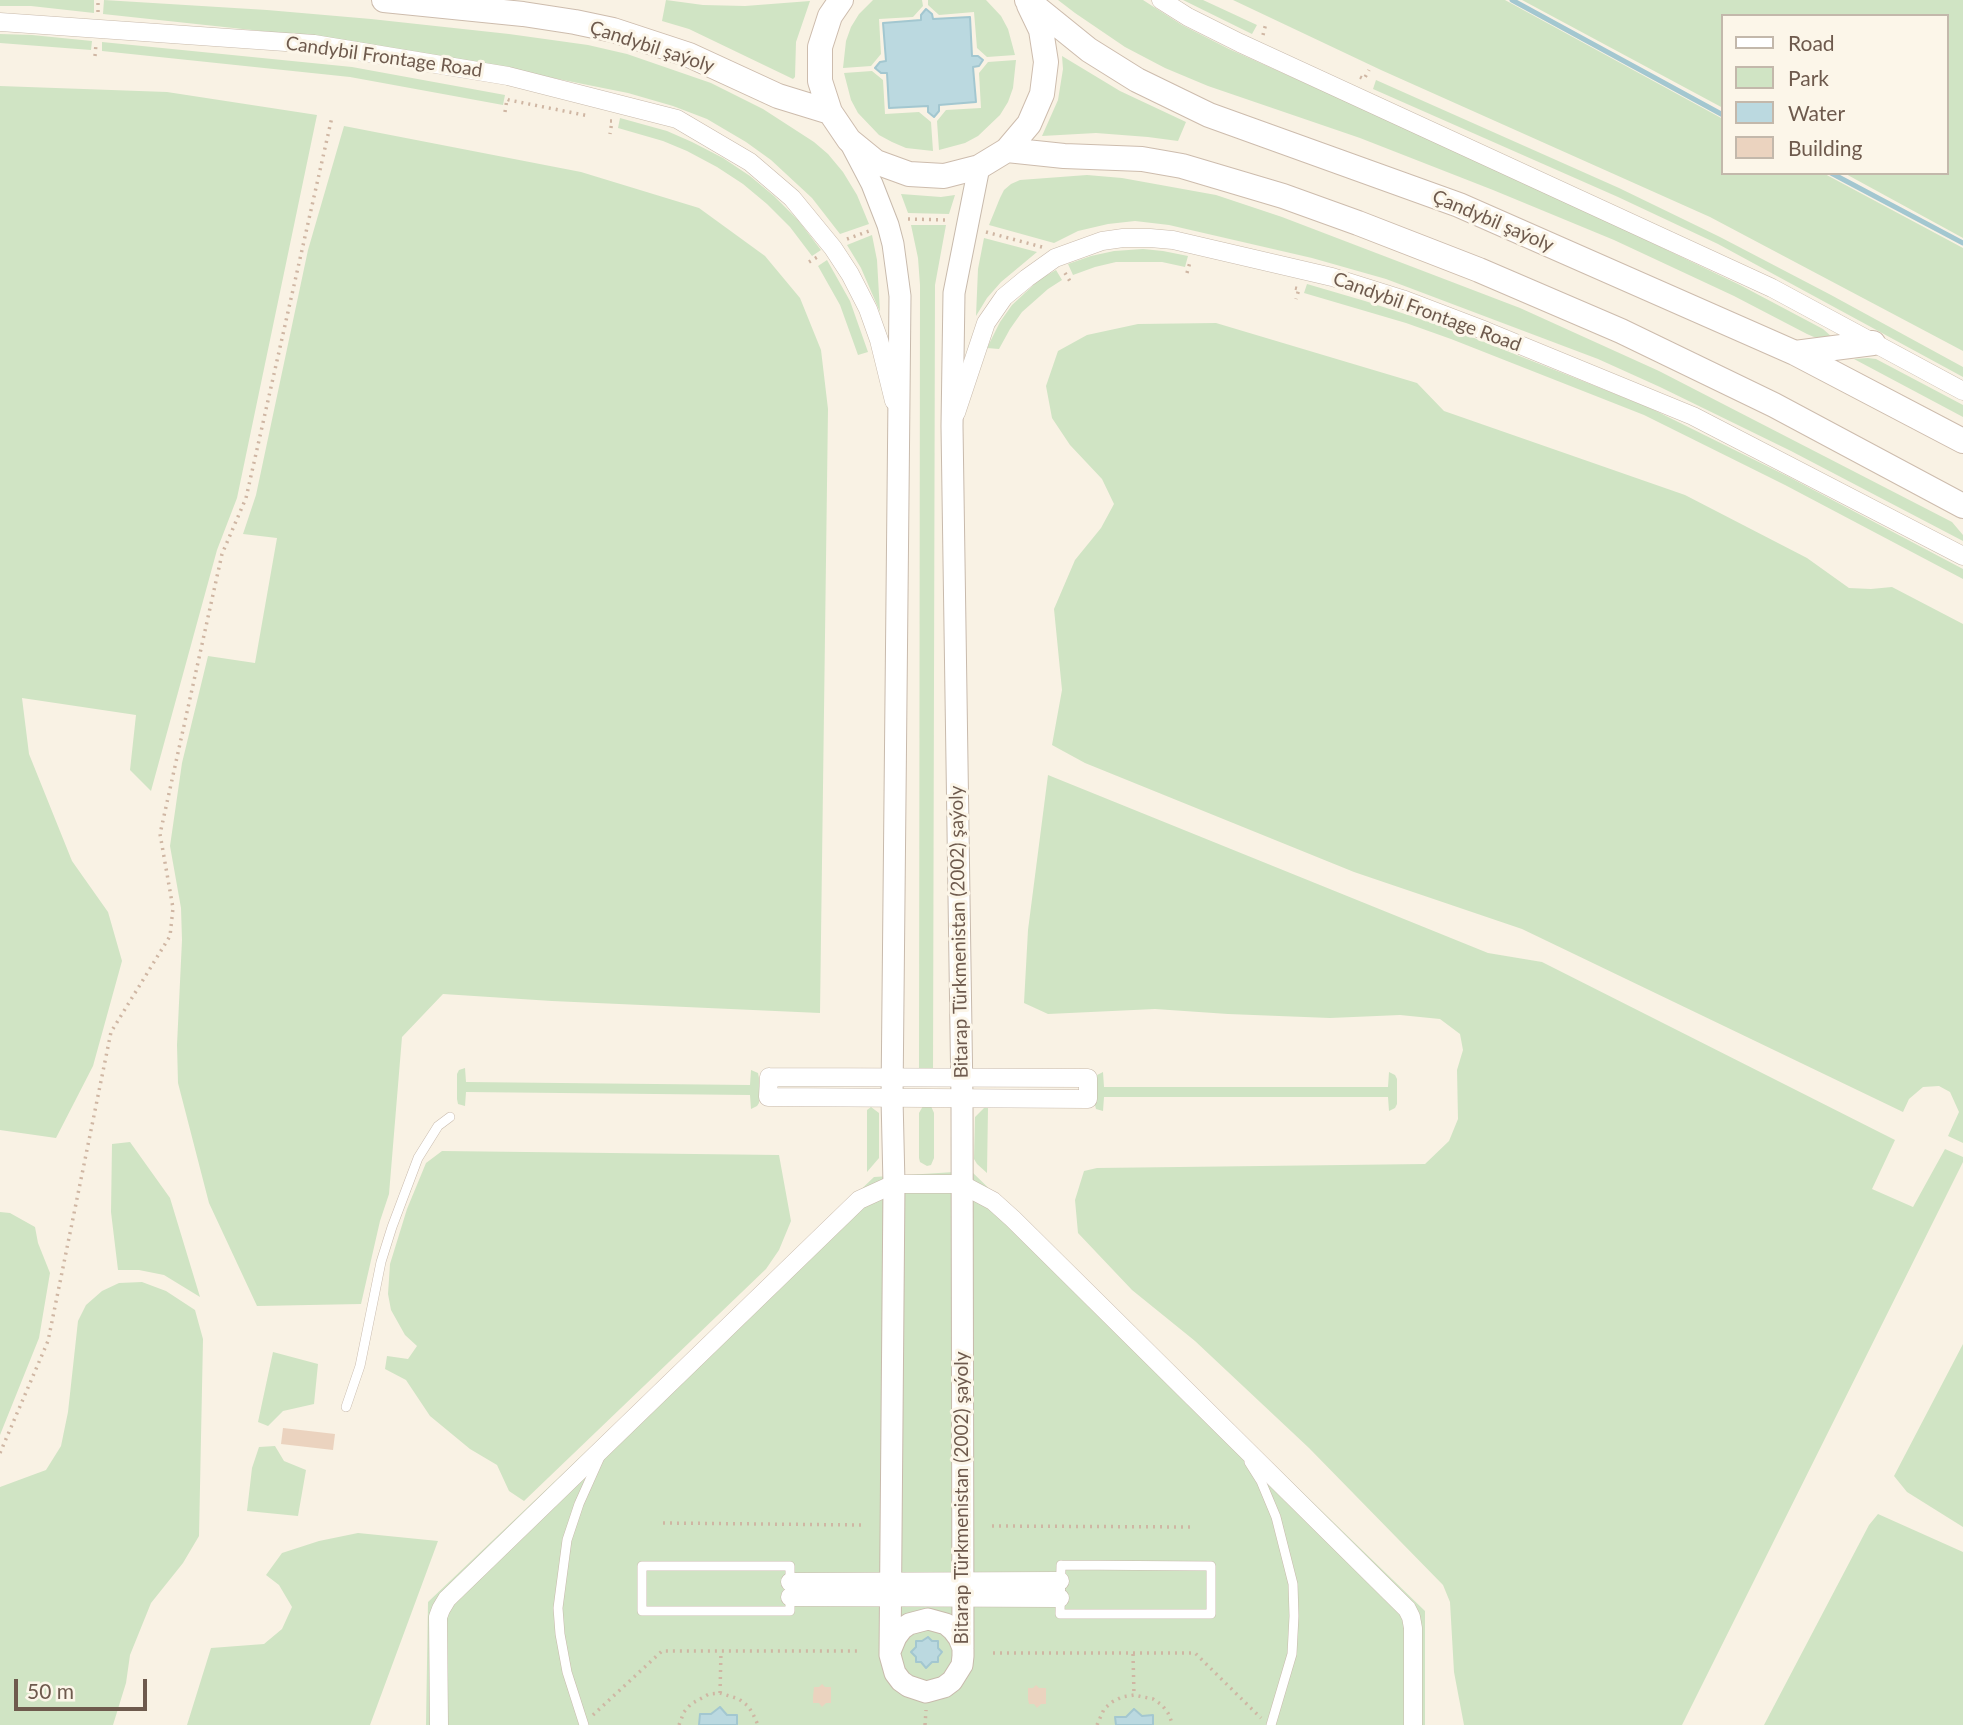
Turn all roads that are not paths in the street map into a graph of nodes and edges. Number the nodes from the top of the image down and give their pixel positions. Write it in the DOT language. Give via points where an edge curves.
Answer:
graph roads {
  1 [pos="384,0"];
  2 [pos="841,0"];
  3 [pos="1026,0"];
  4 [pos="1161,0"];
  5 [pos="0,22"];
  6 [pos="830,112"];
  7 [pos="849,140"];
  8 [pos="1007,149"];
  9 [pos="750,162"];
  10 [pos="979,167"];
  11 [pos="1873,343"];
  12 [pos="1795,353"];
  13 [pos="1963,391"];
  14 [pos="900,425"];
  15 [pos="952,426"];
  16 [pos="1963,441"];
  17 [pos="1960,507"];
  18 [pos="1963,556"];
  19 [pos="893,1088"];
  20 [pos="962,1088"];
  21 [pos="450,1117"];
  22 [pos="894,1184"];
  23 [pos="961,1184"];
  24 [pos="346,1407"];
  25 [pos="1236,1440"];
  26 [pos="603,1450"];
  27 [pos="790,1590"];
  28 [pos="890,1590"];
  29 [pos="962,1590"];
  30 [pos="1060,1590"];
  31 [pos="890,1655"];
  32 [pos="963,1656"];
  33 [pos="439,1725"];
  34 [pos="584,1725"];
  35 [pos="1269,1725"];
  36 [pos="1413,1725"];
  1 -- 6 [label="main road, Çandybil şaýoly" via="523,14 613,30"];
  2 -- 6 [label="main road" via="830,16 820,47 820,81"];
  3 -- 8 [label="main road" via="1041,30 1046,62 1042,94 1029,124"];
  3 -- 12 [label="main road, Çandybil şaýoly" via="1089,50 1209,115 1458,205"];
  4 -- 11 [label="street" via="1252,49 1772,288"];
  5 -- 9 [label="street, Candybil Frontage Road" via="314,44 508,76 677,119"];
  6 -- 7 [label="main road"];
  7 -- 10 [label="main road" via="876,162 909,174 944,176"];
  7 -- 14 [label="street, Bitarap Türkmenistan (2002) şaýoly" via="872,184 893,244 900,296"];
  8 -- 10 [label="main road"];
  8 -- 17 [label="main road" via="1182,166 1358,223 1621,331 1774,405"];
  9 -- 14 [label="street, Bitarap Türkmenistan (2002) şaýoly" via="792,198 850,274 879,340"];
  10 -- 15 [label="street, Bitarap Türkmenistan (2002) şaýoly" via="954,293"];
  11 -- 12 [label="main road"];
  11 -- 13 [label="street"];
  12 -- 16 [label="main road, Çandybil şaýoly"];
  14 -- 19 [label="street, Bitarap Türkmenistan (2002) şaýoly"];
  15 -- 18 [label="street, Candybil Frontage Road" via="986,323 1004,297 1055,258 1102,241 1173,240 1332,277 1486,331 1693,416"];
  15 -- 20 [label="street, Bitarap Türkmenistan (2002) şaýoly"];
  19 -- 19 [label="street" via="769,1077 768,1097"];
  19 -- 20 [label="street"];
  19 -- 22 [label="street, Bitarap Türkmenistan (2002) şaýoly"];
  20 -- 20 [label="street" via="1088,1099 1088,1078"];
  20 -- 23 [label="street, Bitarap Türkmenistan (2002) şaýoly"];
  21 -- 24 [label="lane" via="438,1126 418,1158 392,1227"];
  22 -- 23 [label="street"];
  22 -- 26 [label="street" via="859,1200"];
  22 -- 28 [label="street, Bitarap Türkmenistan (2002) şaýoly"];
  23 -- 25 [label="street" via="993,1201"];
  23 -- 29 [label="street, Bitarap Türkmenistan (2002) şaýoly"];
  25 -- 35 [label="lane" via="1276,1517 1293,1584 1292,1654"];
  25 -- 36 [label="street" via="1407,1609 1413,1628"];
  26 -- 33 [label="street" via="441,1609"];
  26 -- 34 [label="lane" via="567,1540 558,1608 567,1672"];
  27 -- 27 [label="lane" via="790,1611 642,1611 642,1566 790,1566"];
  27 -- 28 [label="street"];
  28 -- 29 [label="street"];
  28 -- 31 [label="street, Bitarap Türkmenistan (2002) şaýoly"];
  29 -- 30 [label="street"];
  29 -- 32 [label="street, Bitarap Türkmenistan (2002) şaýoly"];
  30 -- 30 [label="lane" via="1060,1614 1211,1614 1212,1566 1060,1565"];
  31 -- 32 [label="street, Bitarap Türkmenistan (2002) şaýoly" via="901,1681 926,1692 952,1681"];
  31 -- 32 [label="street" via="902,1629 928,1619 953,1630"];
}
